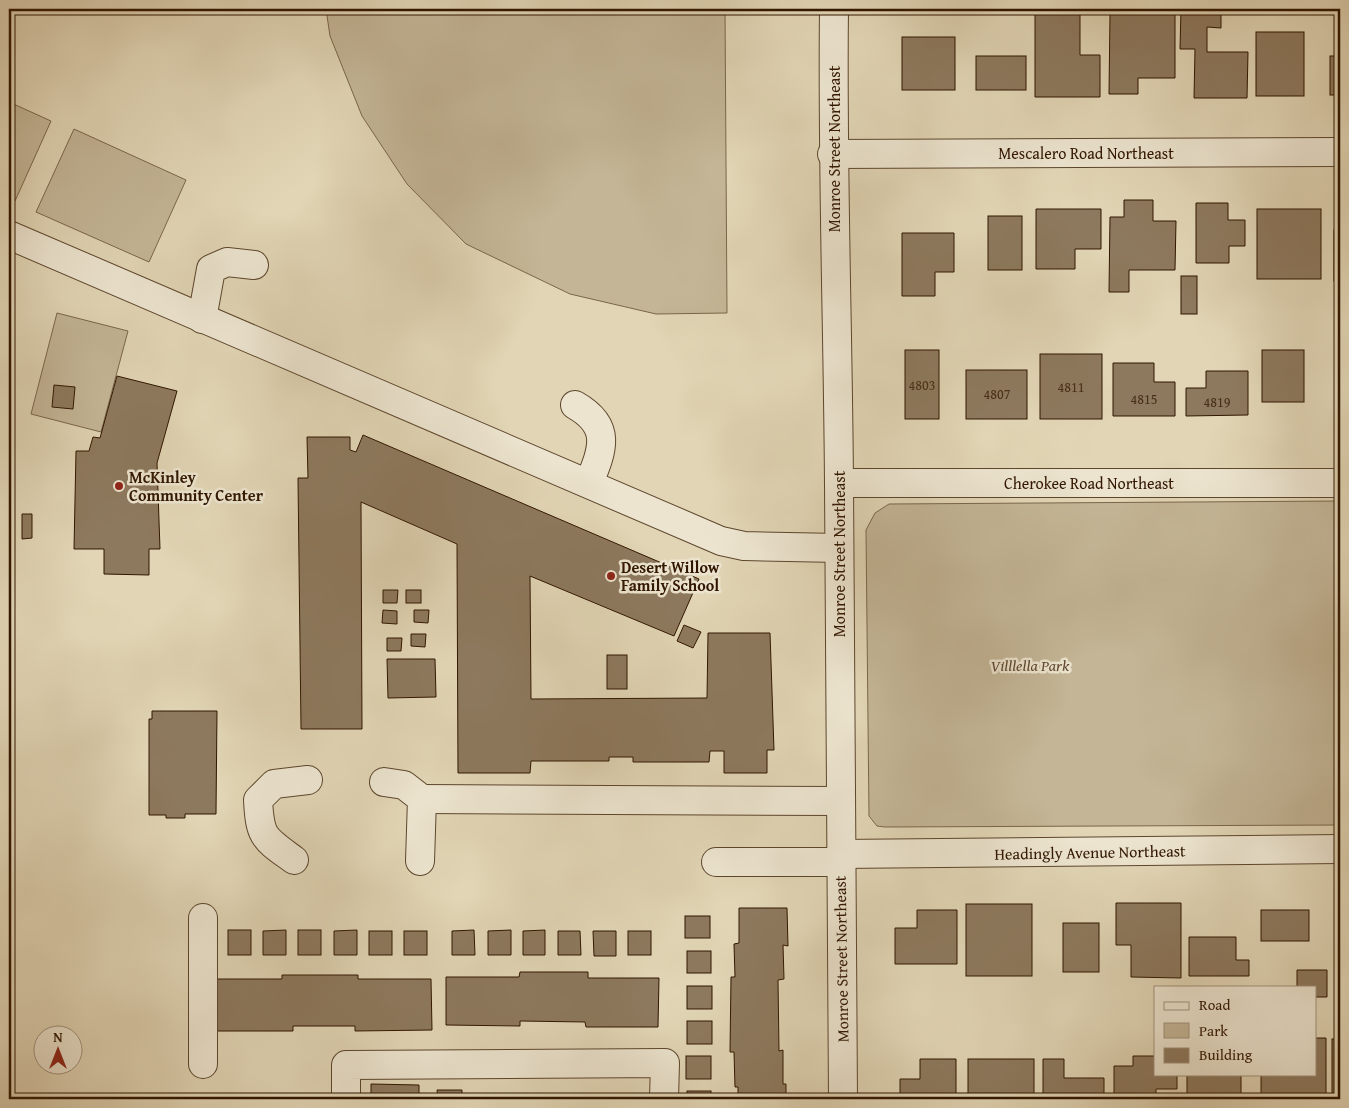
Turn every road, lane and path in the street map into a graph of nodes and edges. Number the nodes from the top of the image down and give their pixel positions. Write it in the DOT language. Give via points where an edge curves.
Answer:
graph roads {
  1 [pos="834,9"];
  2 [pos="1340,152"];
  3 [pos="832,154"];
  4 [pos="9,235"];
  5 [pos="254,265"];
  6 [pos="202,319"];
  7 [pos="574,405"];
  8 [pos="1340,483"];
  9 [pos="589,484"];
  10 [pos="839,484"];
  11 [pos="839,548"];
  12 [pos="308,780"];
  13 [pos="384,782"];
  14 [pos="422,799"];
  15 [pos="839,801"];
  16 [pos="1340,849"];
  17 [pos="840,858"];
  18 [pos="294,860"];
  19 [pos="420,861"];
  20 [pos="716,862"];
  21 [pos="203,918"];
  22 [pos="204,1064"];
  23 [pos="346,1099"];
  24 [pos="664,1099"];
  25 [pos="844,1099"];
  1 -- 3 [label="street, Monroe Street Northeast"];
  2 -- 3 [label="street, Mescalero Road Northeast"];
  3 -- 10 [label="street, Monroe Street Northeast"];
  4 -- 6 [label="street"];
  5 -- 6 [label="street" via="227,262 211,269"];
  6 -- 9 [label="street"];
  7 -- 9 [label="street" via="590,414 603,438"];
  8 -- 10 [label="street, Cherokee Road Northeast"];
  9 -- 11 [label="street" via="721,541 744,546"];
  10 -- 11 [label="street, Monroe Street Northeast"];
  11 -- 15 [label="street, Monroe Street Northeast"];
  12 -- 18 [label="street" via="274,784 258,800 259,818 266,839"];
  13 -- 14 [label="street" via="404,785"];
  14 -- 15 [label="street"];
  14 -- 19 [label="street"];
  15 -- 17 [label="street, Monroe Street Northeast"];
  16 -- 17 [label="street, Headingly Avenue Northeast"];
  17 -- 20 [label="street, Headingly Avenue Northeast"];
  17 -- 25 [label="street, Monroe Street Northeast"];
  21 -- 22 [label="street"];
  23 -- 24 [label="street" via="346,1065 665,1063"];
}
